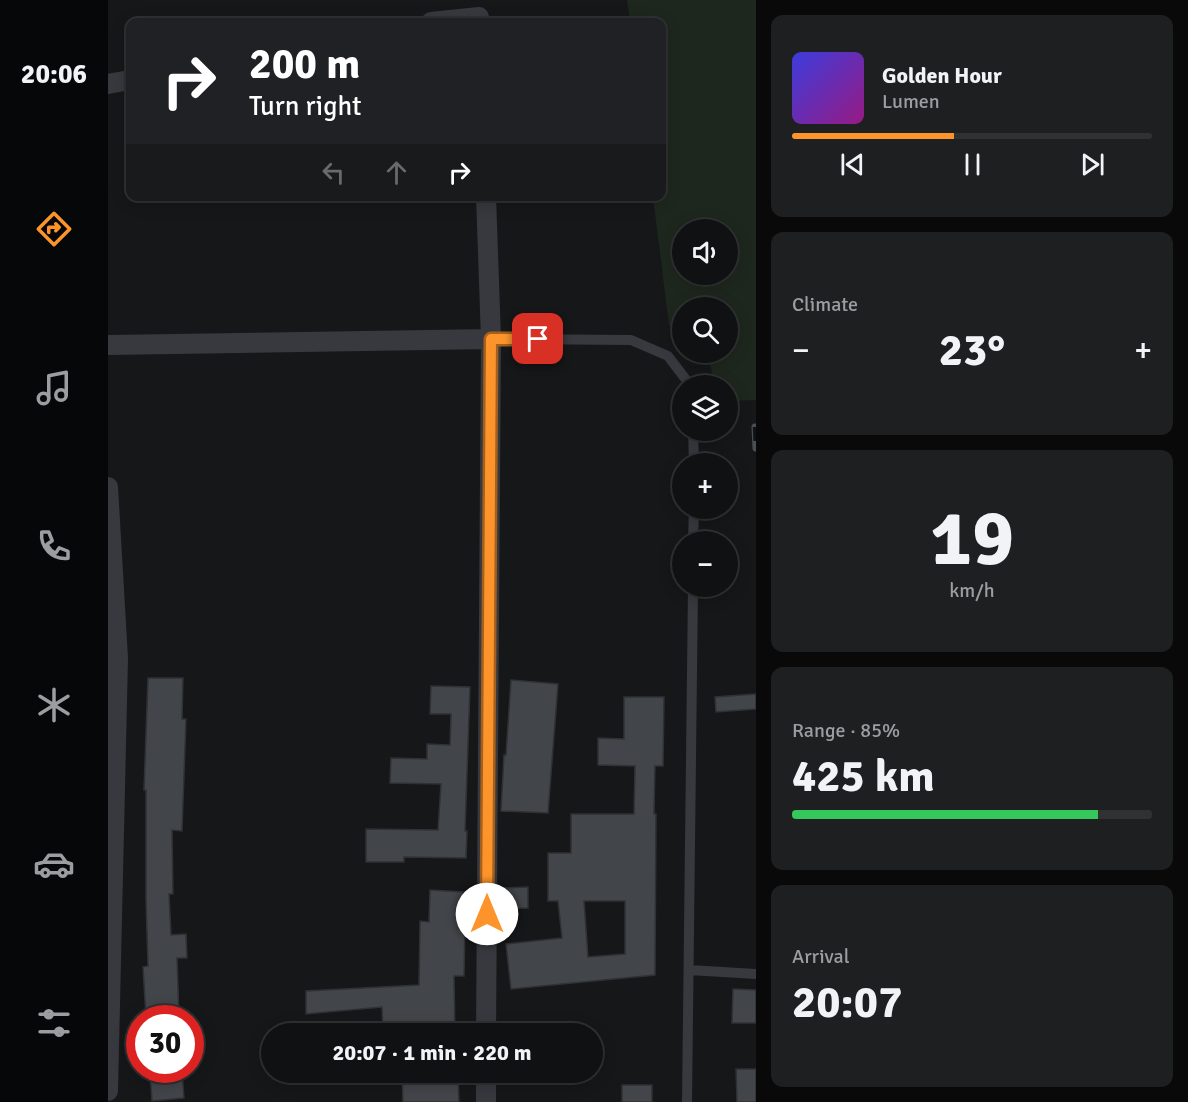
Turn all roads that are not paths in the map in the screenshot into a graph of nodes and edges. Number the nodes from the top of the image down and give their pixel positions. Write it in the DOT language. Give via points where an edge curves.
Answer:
graph roads {
  1 [pos="479,13"];
  2 [pos="452,18"];
  3 [pos="126,81"];
  4 [pos="108,84"];
  5 [pos="486,201"];
  6 [pos="491,339"];
  7 [pos="108,345"];
  8 [pos="682,375"];
  9 [pos="108,487"];
  10 [pos="693,597"];
  11 [pos="113,658"];
  12 [pos="110,892"];
  13 [pos="689,970"];
  14 [pos="756,974"];
  15 [pos="486,1023"];
  16 [pos="486,1083"];
  17 [pos="108,1090"];
  18 [pos="486,1102"];
  19 [pos="687,1102"];
  1 -- 2 [label="street"];
  3 -- 4 [label="street"];
  5 -- 6 [label="street"];
  6 -- 7 [label="street"];
  6 -- 8 [label="lane" via="631,339 668,356"];
  6 -- 15 [label="street"];
  9 -- 11 [label="street"];
  10 -- 13 [label="lane"];
  11 -- 12 [label="street"];
  12 -- 17 [label="street"];
  13 -- 14 [label="lane"];
  13 -- 19 [label="lane"];
  16 -- 18 [label="street"];
}
